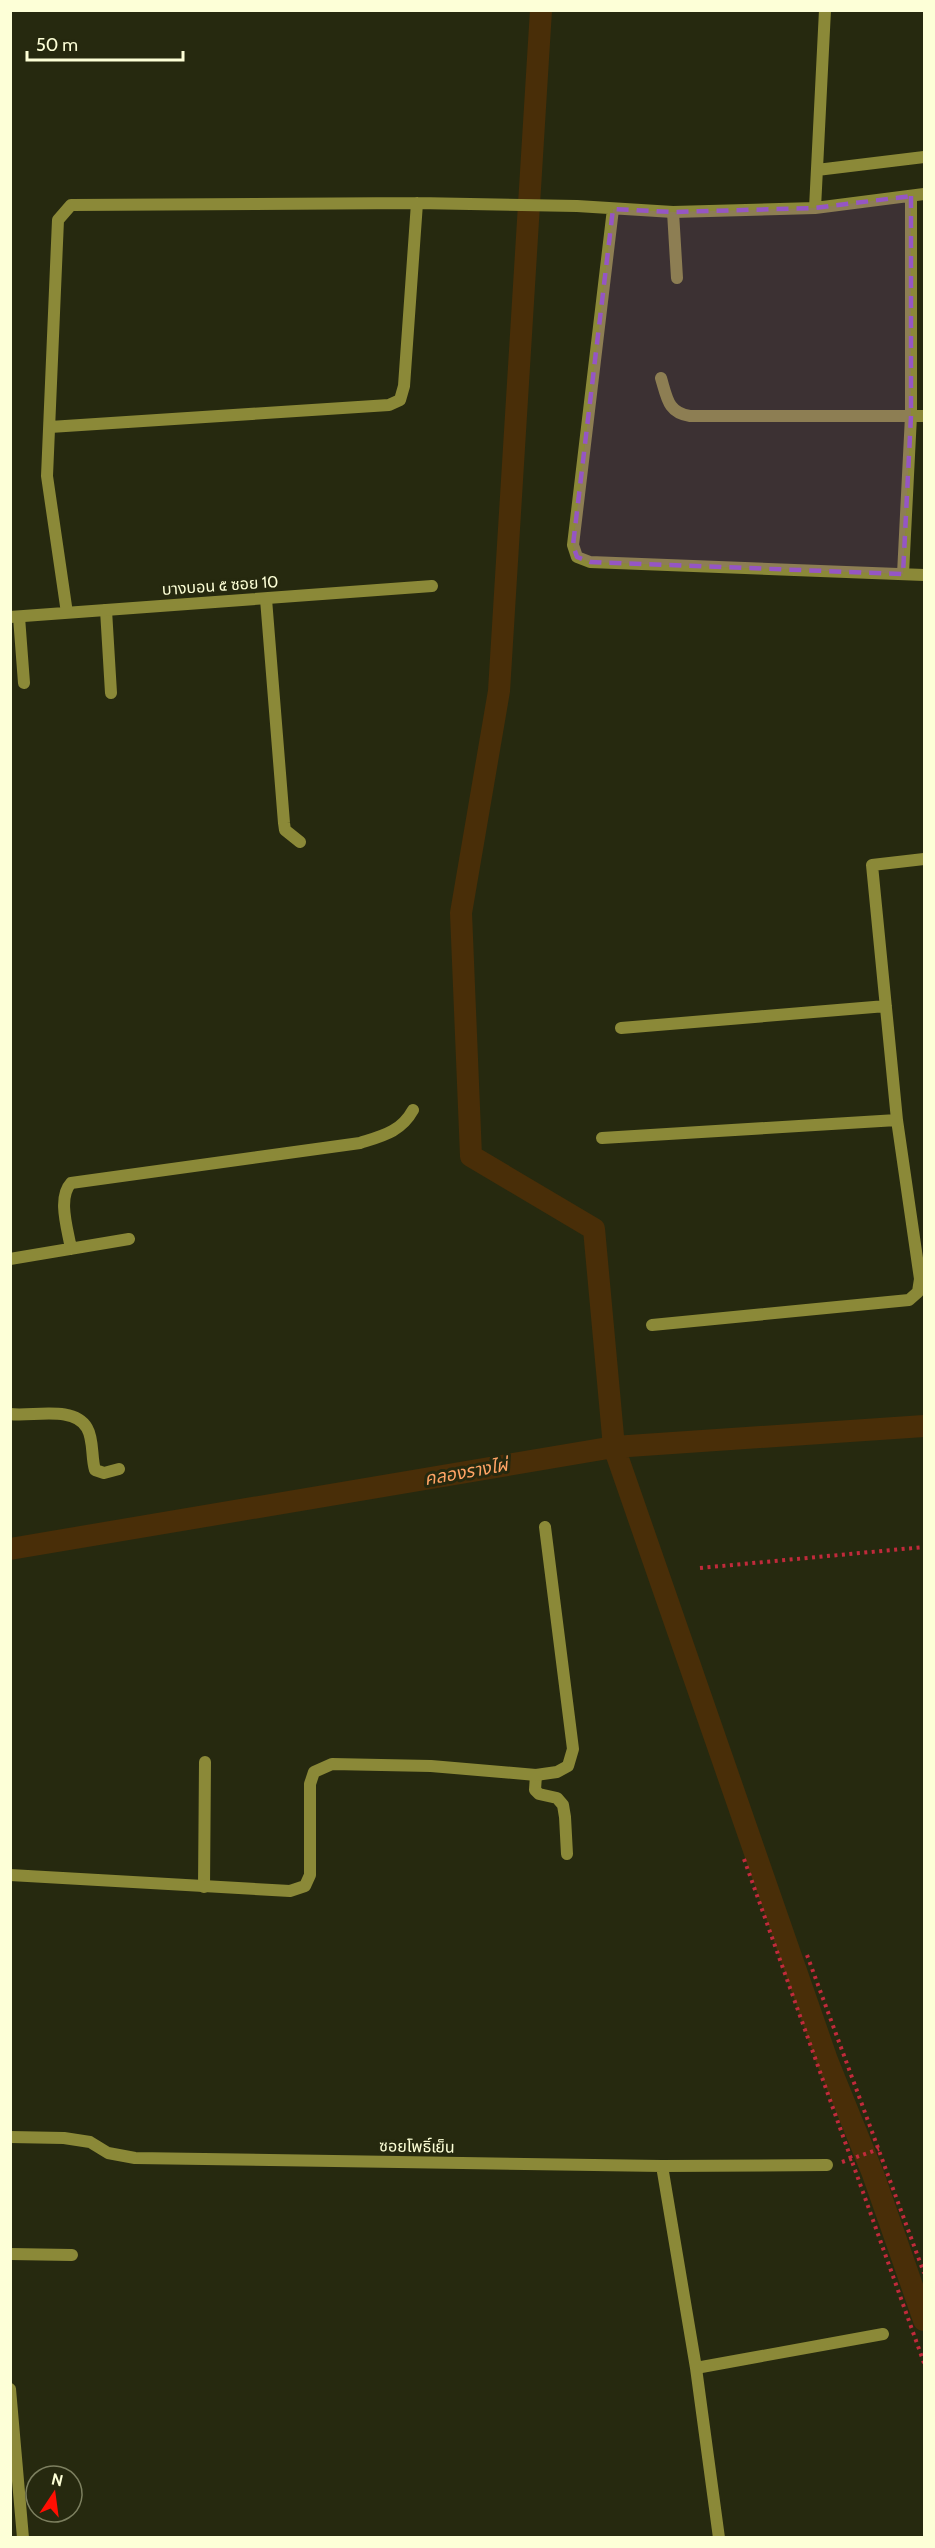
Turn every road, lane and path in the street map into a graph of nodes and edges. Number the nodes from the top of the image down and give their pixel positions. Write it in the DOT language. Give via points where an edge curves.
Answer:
graph roads {
  1 [pos="825,10"];
  2 [pos="924,157"];
  3 [pos="817,170"];
  4 [pos="924,194"];
  5 [pos="911,196"];
  6 [pos="417,203"];
  7 [pos="814,208"];
  8 [pos="613,209"];
  9 [pos="673,212"];
  10 [pos="677,278"];
  11 [pos="661,378"];
  12 [pos="911,416"];
  13 [pos="924,416"];
  14 [pos="50,427"];
  15 [pos="903,574"];
  16 [pos="924,575"];
  17 [pos="432,586"];
  18 [pos="266,599"];
  19 [pos="106,610"];
  20 [pos="67,613"];
  21 [pos="15,617"];
  22 [pos="24,683"];
  23 [pos="111,693"];
  24 [pos="300,842"];
  25 [pos="924,859"];
  26 [pos="886,1006"];
  27 [pos="621,1028"];
  28 [pos="413,1110"];
  29 [pos="897,1120"];
  30 [pos="602,1138"];
  31 [pos="129,1239"];
  32 [pos="71,1248"];
  33 [pos="10,1258"];
  34 [pos="652,1325"];
  35 [pos="10,1414"];
  36 [pos="119,1469"];
  37 [pos="545,1527"];
  38 [pos="924,1547"];
  39 [pos="700,1568"];
  40 [pos="205,1762"];
  41 [pos="536,1775"];
  42 [pos="567,1854"];
  43 [pos="744,1859"];
  44 [pos="10,1875"];
  45 [pos="204,1887"];
  46 [pos="807,1955"];
  47 [pos="10,2137"];
  48 [pos="879,2149"];
  49 [pos="850,2160"];
  50 [pos="827,2165"];
  51 [pos="662,2166"];
  52 [pos="10,2254"];
  53 [pos="72,2255"];
  54 [pos="924,2272"];
  55 [pos="883,2334"];
  56 [pos="924,2363"];
  57 [pos="696,2368"];
  58 [pos="10,2389"];
  59 [pos="23,2538"];
  60 [pos="719,2538"];
  1 -- 3 [label="street"];
  2 -- 3 [label="street"];
  3 -- 7 [label="street"];
  4 -- 5 [label="street"];
  5 -- 7 [label="street"];
  5 -- 12 [label="street"];
  6 -- 8 [label="street"];
  6 -- 14 [label="street" via="400,400 389,405"];
  6 -- 14 [label="street" via="71,206 58,220"];
  7 -- 9 [label="street"];
  8 -- 9 [label="street"];
  8 -- 15 [label="street" via="573,545 577,557 590,562"];
  9 -- 10 [label="street"];
  11 -- 12 [label="street" via="669,406 677,414 690,416"];
  12 -- 13 [label="street"];
  12 -- 15 [label="street"];
  14 -- 20 [label="street" via="47,476"];
  15 -- 16 [label="street"];
  17 -- 18 [label="street, บางบอน ๕ ซอย 10"];
  18 -- 19 [label="street, บางบอน ๕ ซอย 10"];
  18 -- 24 [label="street" via="284,823 285,830"];
  19 -- 20 [label="street, บางบอน ๕ ซอย 10"];
  19 -- 23 [label="street"];
  20 -- 21 [label="street, บางบอน ๕ ซอย 10"];
  21 -- 22 [label="street"];
  25 -- 26 [label="street" via="872,866"];
  26 -- 27 [label="street"];
  26 -- 29 [label="street"];
  28 -- 32 [label="street" via="396,1131 360,1143 71,1184 65,1190 64,1200"];
  29 -- 30 [label="street"];
  29 -- 34 [label="street" via="920,1279 918,1292 909,1300"];
  31 -- 32 [label="street"];
  32 -- 33 [label="street"];
  35 -- 36 [label="street" via="68,1415 79,1419 88,1429 94,1470 104,1473"];
  37 -- 41 [label="street" via="573,1749 568,1766"];
  38 -- 39 [label="path"];
  40 -- 45 [label="street"];
  41 -- 42 [label="street" via="535,1790 557,1798 563,1805"];
  41 -- 45 [label="street" via="430,1766 333,1764 314,1772 310,1784 310,1875 305,1886 290,1891"];
  43 -- 49 [label="path"];
  44 -- 45 [label="street"];
  46 -- 48 [label="path"];
  47 -- 51 [label="street, ซอยโพธิ์เย็น" via="90,2142 108,2153 135,2158"];
  48 -- 49 [label="path"];
  48 -- 54 [label="path"];
  49 -- 56 [label="path"];
  50 -- 51 [label="street, ซอยโพธิ์เย็น"];
  51 -- 57 [label="street"];
  52 -- 53 [label="street"];
  55 -- 57 [label="street"];
  57 -- 60 [label="street"];
  58 -- 59 [label="street"];
}
